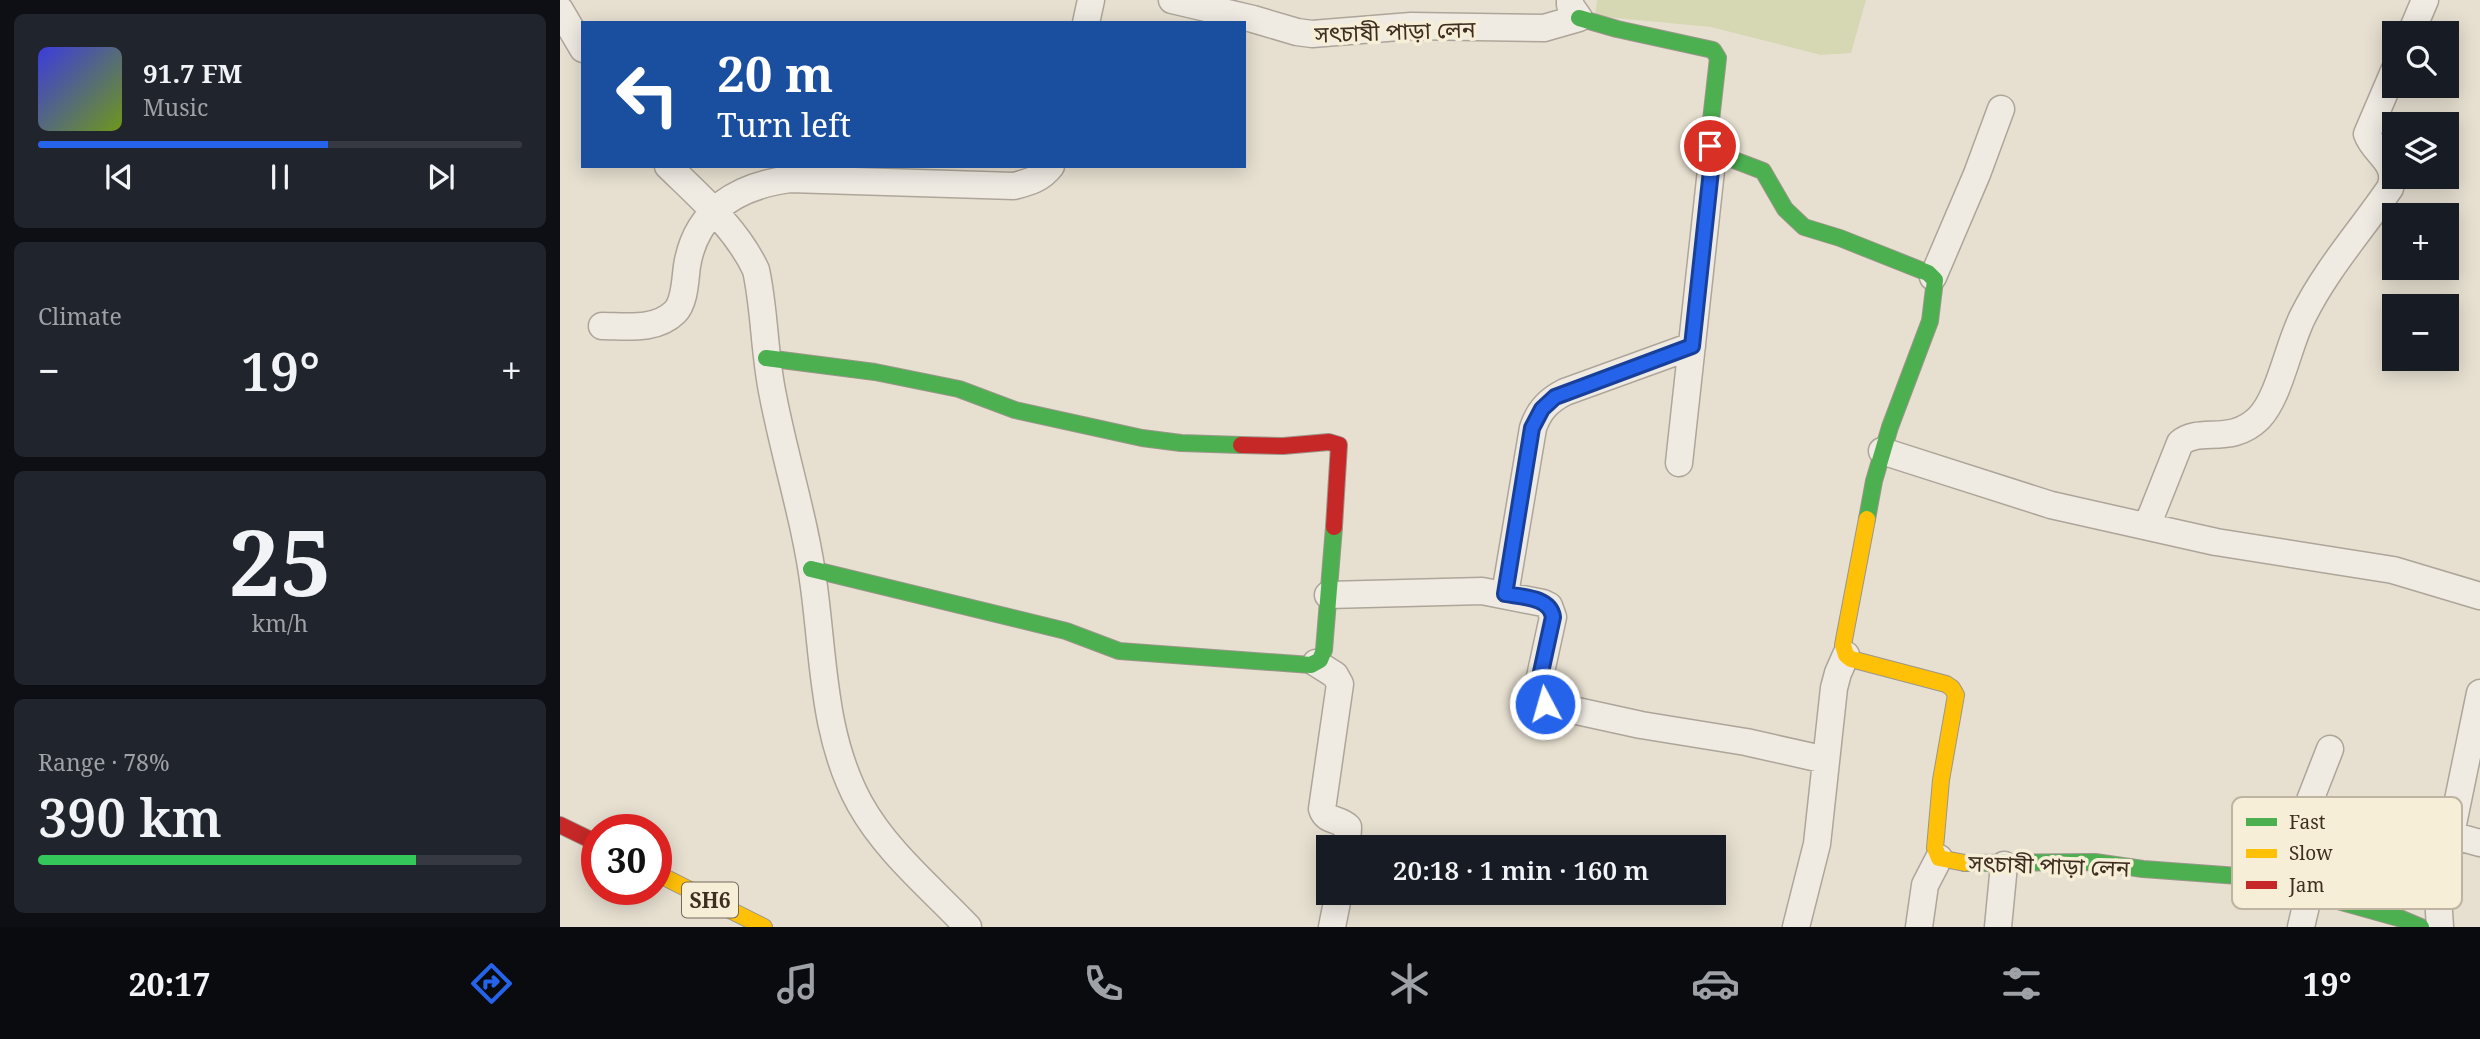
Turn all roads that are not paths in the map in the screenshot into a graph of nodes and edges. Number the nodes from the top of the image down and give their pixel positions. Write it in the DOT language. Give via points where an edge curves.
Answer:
graph roads {
  1 [pos="1091,0"];
  2 [pos="1172,0"];
  3 [pos="2425,0"];
  4 [pos="1575,9"];
  5 [pos="560,10"];
  6 [pos="1086,21"];
  7 [pos="2415,21"];
  8 [pos="581,45"];
  9 [pos="2382,98"];
  10 [pos="2001,109"];
  11 [pos="1713,152"];
  12 [pos="670,168"];
  13 [pos="1049,168"];
  14 [pos="713,211"];
  15 [pos="1933,277"];
  16 [pos="602,326"];
  17 [pos="1692,346"];
  18 [pos="766,358"];
  19 [pos="1882,451"];
  20 [pos="1679,463"];
  21 [pos="2147,526"];
  22 [pos="811,569"];
  23 [pos="1328,594"];
  24 [pos="1505,594"];
  25 [pos="2480,596"];
  26 [pos="1846,655"];
  27 [pos="1316,663"];
  28 [pos="2480,692"];
  29 [pos="2330,749"];
  30 [pos="1826,760"];
  31 [pos="2311,797"];
  32 [pos="2459,797"];
  33 [pos="560,825"];
  34 [pos="581,835"];
  35 [pos="1348,835"];
  36 [pos="2462,838"];
  37 [pos="2480,842"];
  38 [pos="1939,858"];
  39 [pos="2004,864"];
  40 [pos="2232,874"];
  41 [pos="672,881"];
  42 [pos="1336,905"];
  43 [pos="2305,909"];
  44 [pos="2368,909"];
  45 [pos="2439,909"];
  46 [pos="759,926"];
  47 [pos="968,927"];
  48 [pos="1332,927"];
  49 [pos="1796,927"];
  50 [pos="1919,927"];
  51 [pos="1998,927"];
  52 [pos="2301,927"];
  53 [pos="2421,927"];
  54 [pos="2440,927"];
  1 -- 6 [label="street"];
  2 -- 4 [label="street, সৎচাষী পাড়া লেন" via="1312,34 1411,26 1544,28"];
  3 -- 7 [label="street"];
  4 -- 11 [label="street" via="1617,29 1709,48 1717,54 1709,138"];
  5 -- 8 [label="street"];
  9 -- 21 [label="street" via="2367,134 2392,168 2390,188 2319,286 2292,339 2270,405 2238,432 2193,436 2180,443"];
  10 -- 15 [label="street"];
  11 -- 15 [label="street" via="1763,171 1785,209 1804,227"];
  11 -- 17 [label="street"];
  12 -- 14 [label="street"];
  13 -- 14 [label="street" via="1031,182 1014,186 790,179 744,190"];
  14 -- 16 [label="street" via="688,257 674,313 648,326"];
  14 -- 18 [label="street" via="757,270"];
  15 -- 19 [label="street" via="1930,321"];
  17 -- 20 [label="street"];
  17 -- 24 [label="street" via="1565,392 1542,409 1532,428"];
  18 -- 22 [label="street"];
  18 -- 23 [label="street" via="959,389 1015,410 1142,438 1272,446 1335,443 1340,449"];
  19 -- 21 [label="street" via="2051,505"];
  19 -- 26 [label="street" via="1843,645"];
  21 -- 25 [label="street" via="2266,551 2393,570"];
  22 -- 27 [label="street" via="1066,631 1119,651 1301,666"];
  22 -- 47 [label="street" via="830,724 846,773 874,825"];
  23 -- 24 [label="street"];
  23 -- 27 [label="street" via="1324,650"];
  24 -- 30 [label="street" via="1543,603 1552,611 1538,686 1545,704"];
  26 -- 30 [label="street" via="1834,688"];
  26 -- 38 [label="street, সৎচাষী পাড়া লেন" via="1946,684 1956,695 1941,780 1935,848"];
  27 -- 35 [label="street" via="1335,674 1340,684 1322,809 1328,818 1345,823"];
  28 -- 32 [label="street"];
  29 -- 31 [label="street"];
  30 -- 49 [label="street" via="1817,844"];
  33 -- 34 [label="street"];
  36 -- 37 [label="street"];
  38 -- 39 [label="street, সৎচাষী পাড়া লেন"];
  38 -- 50 [label="street" via="1926,884"];
  39 -- 40 [label="street, সৎচাষী পাড়া লেন" via="2095,862"];
  39 -- 51 [label="street"];
  41 -- 46 [label="street, SH6"];
  42 -- 48 [label="street"];
  43 -- 52 [label="street"];
  44 -- 53 [label="street, সৎচাষী পাড়া লেন"];
  45 -- 54 [label="street"];
}
